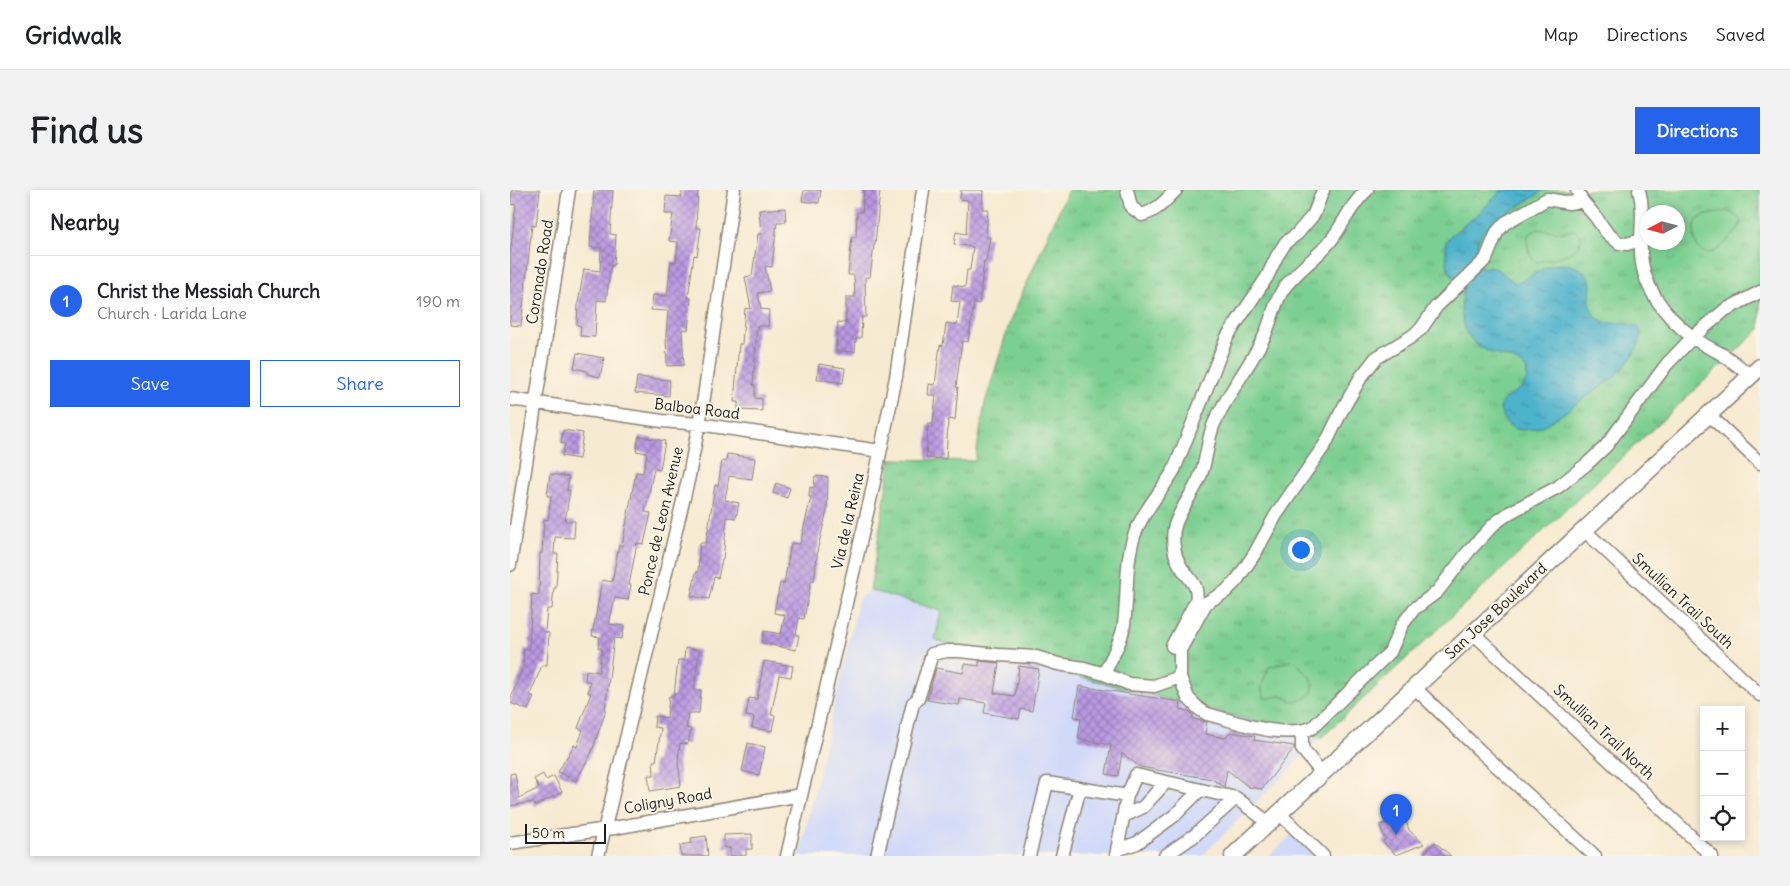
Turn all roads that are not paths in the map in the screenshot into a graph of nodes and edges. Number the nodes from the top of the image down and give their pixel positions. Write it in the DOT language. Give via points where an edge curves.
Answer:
graph roads {
  1 [pos="569,190"];
  2 [pos="734,190"];
  3 [pos="923,190"];
  4 [pos="1127,190"];
  5 [pos="1176,190"];
  6 [pos="1323,190"];
  7 [pos="1368,190"];
  8 [pos="1639,190"];
  9 [pos="1550,194"];
  10 [pos="1579,196"];
  11 [pos="1641,205"];
  12 [pos="1640,240"];
  13 [pos="1641,250"];
  14 [pos="1760,292"];
  15 [pos="1693,337"];
  16 [pos="1755,372"];
  17 [pos="510,399"];
  18 [pos="536,403"];
  19 [pos="1709,415"];
  20 [pos="699,424"];
  21 [pos="880,452"];
  22 [pos="1760,463"];
  23 [pos="1584,530"];
  24 [pos="510,566"];
  25 [pos="1202,599"];
  26 [pos="1473,633"];
  27 [pos="1104,674"];
  28 [pos="1180,677"];
  29 [pos="1414,687"];
  30 [pos="1760,695"];
  31 [pos="1302,731"];
  32 [pos="1322,773"];
  33 [pos="1166,782"];
  34 [pos="1080,788"];
  35 [pos="1200,790"];
  36 [pos="801,795"];
  37 [pos="1127,796"];
  38 [pos="1236,798"];
  39 [pos="1124,816"];
  40 [pos="1274,818"];
  41 [pos="605,829"];
  42 [pos="510,843"];
  43 [pos="1117,853"];
  44 [pos="598,856"];
  45 [pos="787,856"];
  46 [pos="878,856"];
  47 [pos="1029,856"];
  48 [pos="1062,856"];
  49 [pos="1165,856"];
  50 [pos="1233,856"];
  51 [pos="1323,856"];
  52 [pos="1595,856"];
  53 [pos="1712,856"];
  1 -- 18 [label="street, Coronado Road"];
  2 -- 20 [label="street, Ponce de Leon Avenue"];
  3 -- 21 [label="street, Via de la Reina" via="896,377"];
  4 -- 5 [label="street" via="1131,208 1142,215 1158,208"];
  6 -- 27 [label="street" via="1314,214 1286,242 1227,337 1174,470 1152,500 1134,534 1124,626"];
  7 -- 25 [label="street" via="1353,205 1331,240 1282,291 1259,347 1213,426 1201,474 1184,504 1174,530 1173,544 1180,567 1192,580"];
  8 -- 11 [label="street"];
  9 -- 10 [label="street" via="1569,203"];
  9 -- 25 [label="street" via="1504,223 1486,259 1436,307 1421,329 1376,358 1326,443 1276,515 1242,573 1225,592"];
  10 -- 12 [label="street" via="1607,233 1619,243"];
  13 -- 15 [label="street" via="1642,265 1655,296 1670,316"];
  14 -- 15 [label="street" via="1725,310"];
  15 -- 16 [label="street"];
  15 -- 31 [label="street" via="1667,364 1606,446 1558,487 1494,524 1437,592 1414,609 1402,625 1390,652 1379,664 1312,728"];
  16 -- 19 [label="main road, San Jose Boulevard"];
  17 -- 18 [label="street, Balboa Road"];
  18 -- 20 [label="street, Balboa Road"];
  18 -- 24 [label="street, Coronado Road"];
  19 -- 22 [label="street"];
  19 -- 23 [label="main road, San Jose Boulevard"];
  20 -- 21 [label="street, Balboa Road"];
  20 -- 41 [label="street, Ponce de Leon Avenue"];
  21 -- 36 [label="street, Via de la Reina"];
  23 -- 26 [label="main road, San Jose Boulevard"];
  23 -- 30 [label="street, Smullian Trail South"];
  25 -- 28 [label="street" via="1180,650"];
  26 -- 29 [label="main road, San Jose Boulevard"];
  26 -- 53 [label="street, Smullian Trail North"];
  27 -- 28 [label="street" via="1129,684 1154,686"];
  27 -- 46 [label="street" via="1036,657 959,651 932,654 918,699 913,703"];
  28 -- 31 [label="street" via="1188,698 1208,714 1278,732"];
  29 -- 32 [label="main road, San Jose Boulevard"];
  29 -- 52 [label="street"];
  31 -- 32 [label="street" via="1302,749"];
  32 -- 40 [label="main road, San Jose Boulevard"];
  33 -- 35 [label="street"];
  33 -- 37 [label="street" via="1136,775"];
  33 -- 39 [label="street" via="1143,807"];
  34 -- 37 [label="street"];
  34 -- 47 [label="street" via="1046,783"];
  34 -- 48 [label="street"];
  35 -- 38 [label="street"];
  35 -- 43 [label="street" via="1160,827"];
  36 -- 41 [label="street, Coligny Road"];
  36 -- 45 [label="street, Via de la Reina"];
  37 -- 39 [label="street"];
  38 -- 40 [label="street"];
  38 -- 49 [label="street" via="1195,835"];
  39 -- 43 [label="street"];
  40 -- 50 [label="main road, San Jose Boulevard"];
  40 -- 51 [label="street"];
  41 -- 42 [label="street, Coligny Road"];
  41 -- 44 [label="street, Ponce de Leon Avenue"];
}
